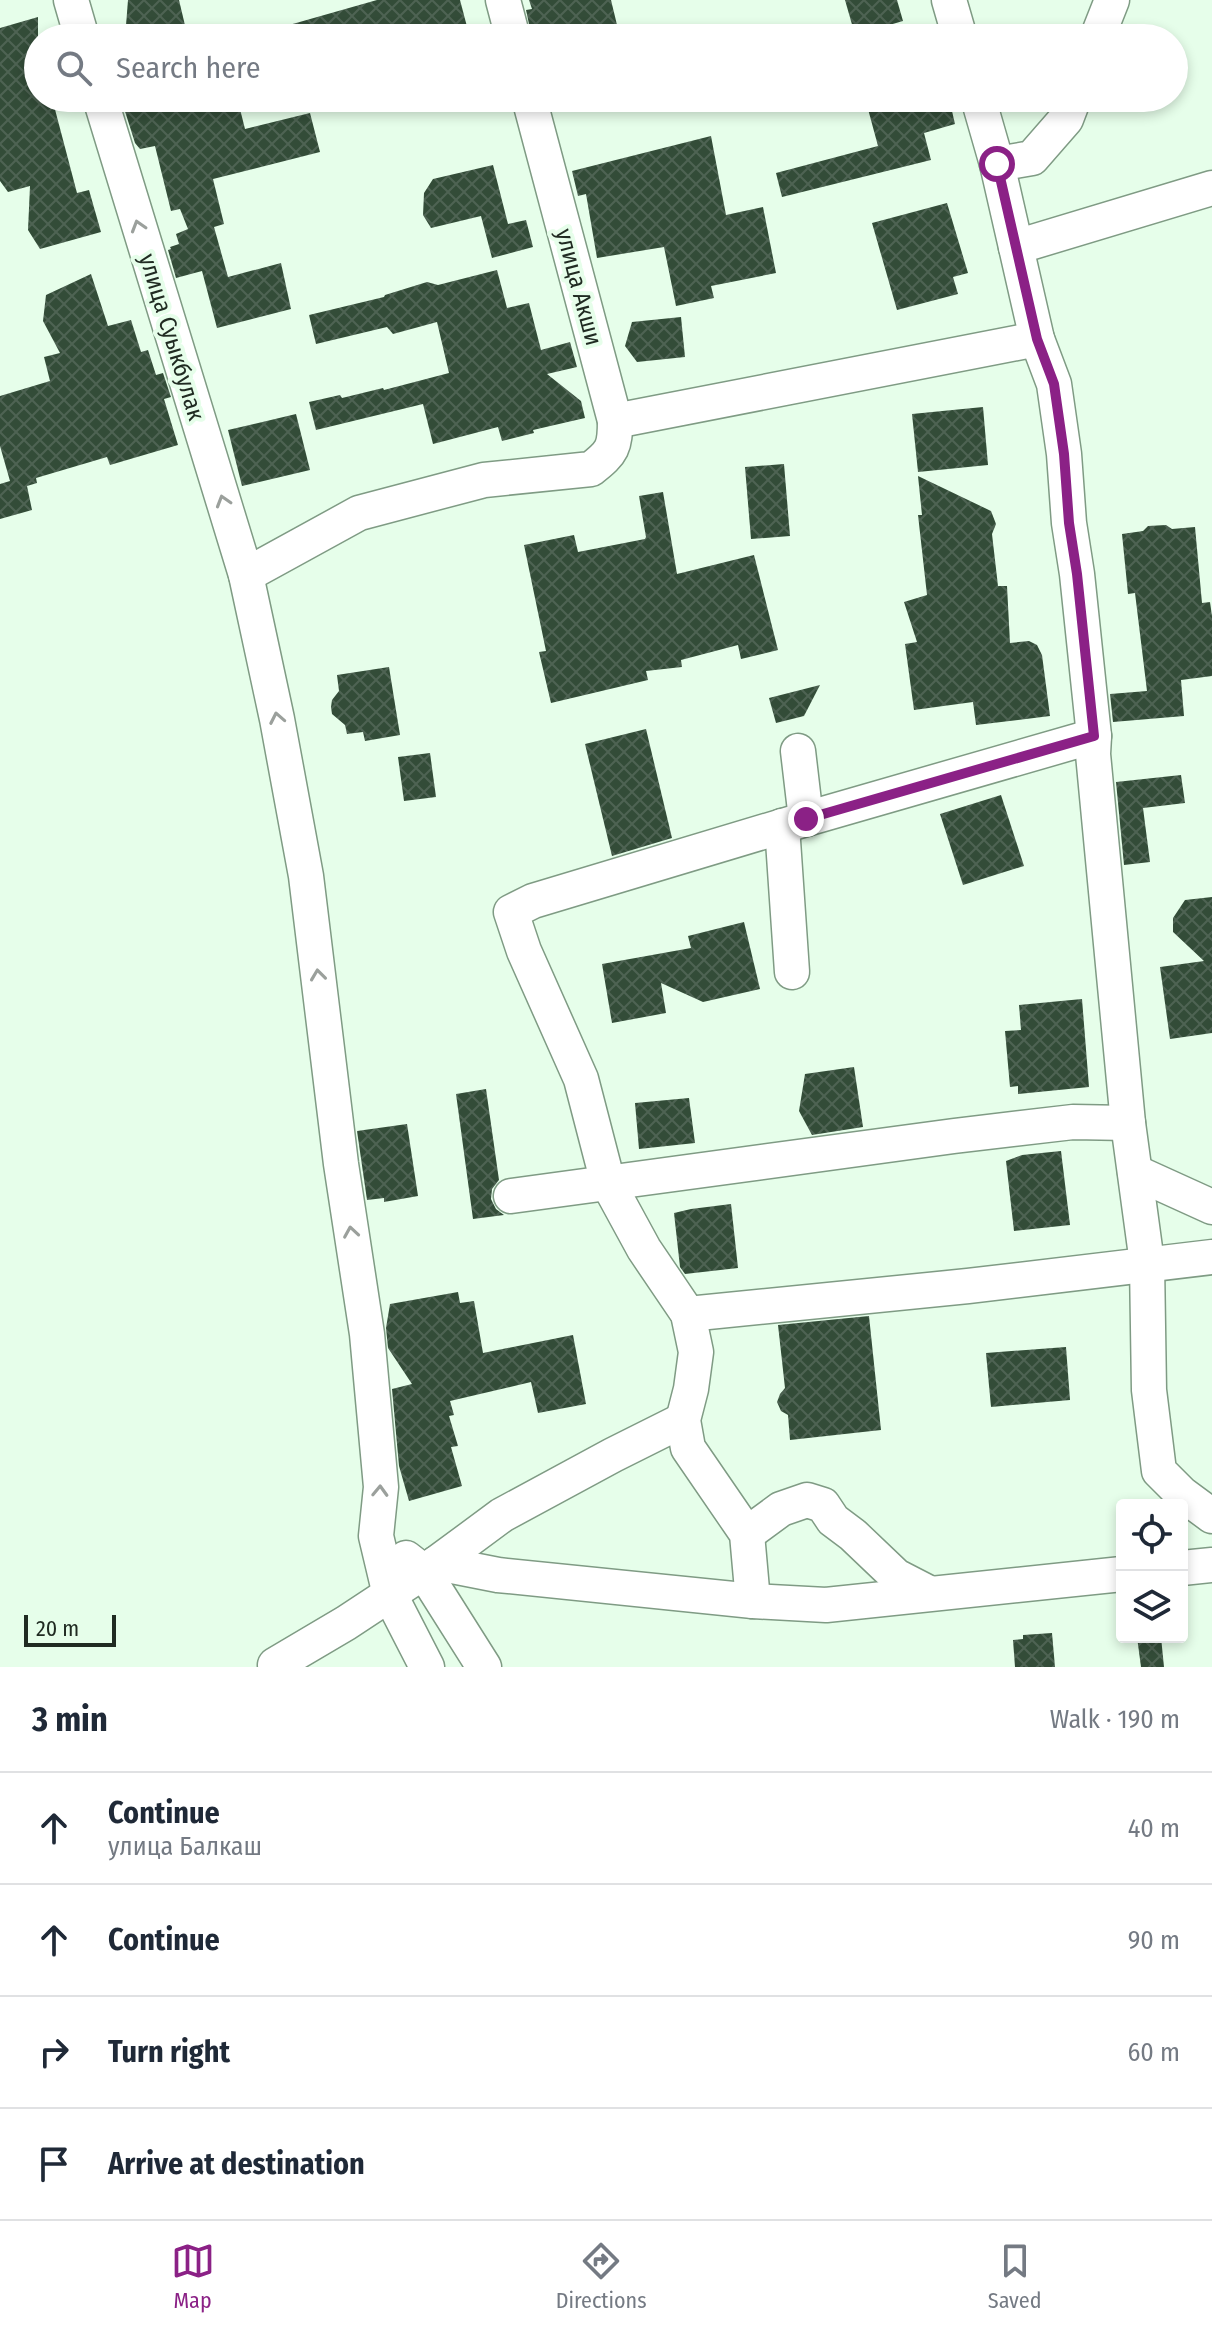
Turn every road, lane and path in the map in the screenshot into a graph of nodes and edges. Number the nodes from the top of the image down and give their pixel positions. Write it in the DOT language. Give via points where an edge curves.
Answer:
graph roads {
  1 [pos="71,0"];
  2 [pos="503,0"];
  3 [pos="949,0"];
  4 [pos="1112,0"];
  5 [pos="78,24"];
  6 [pos="509,24"];
  7 [pos="956,24"];
  8 [pos="1103,24"];
  9 [pos="104,112"];
  10 [pos="533,112"];
  11 [pos="982,112"];
  12 [pos="1069,112"];
  13 [pos="997,164"];
  14 [pos="1212,188"];
  15 [pos="1016,247"];
  16 [pos="1037,339"];
  17 [pos="615,421"];
  18 [pos="246,575"];
  19 [pos="1094,736"];
  20 [pos="798,751"];
  21 [pos="794,822"];
  22 [pos="792,972"];
  23 [pos="1128,1123"];
  24 [pos="1135,1172"];
  25 [pos="608,1183"];
  26 [pos="511,1196"];
  27 [pos="1212,1207"];
  28 [pos="1212,1257"];
  29 [pos="1147,1263"];
  30 [pos="688,1314"];
  31 [pos="683,1420"];
  32 [pos="1159,1471"];
  33 [pos="1160,1499"];
  34 [pos="1212,1516"];
  35 [pos="747,1534"];
  36 [pos="376,1536"];
  37 [pos="1212,1565"];
  38 [pos="431,1567"];
  39 [pos="1188,1567"];
  40 [pos="1116,1575"];
  41 [pos="929,1593"];
  42 [pos="390,1595"];
  43 [pos="753,1601"];
  44 [pos="275,1665"];
  45 [pos="427,1667"];
  46 [pos="484,1667"];
  1 -- 5 [label="street"];
  2 -- 6 [label="street"];
  3 -- 7 [label="street"];
  4 -- 8 [label="street"];
  18 -- 9 [label="street, улица Суыкбулак, one-way"];
  10 -- 17 [label="street, улица Акши"];
  11 -- 13 [label="street"];
  12 -- 13 [label="street" via="1032,158"];
  13 -- 15 [label="street"];
  14 -- 15 [label="street"];
  15 -- 16 [label="street"];
  16 -- 17 [label="street"];
  16 -- 19 [label="street" via="1054,384 1060,421"];
  17 -- 18 [label="street" via="615,444 591,469 484,480 359,513"];
  36 -- 18 [label="street, улица Суыкбулак, one-way" via="381,1487 367,1334 306,876"];
  19 -- 21 [label="street"];
  19 -- 23 [label="street"];
  20 -- 21 [label="street"];
  21 -- 22 [label="street"];
  21 -- 25 [label="street" via="511,912 581,1079"];
  23 -- 24 [label="street"];
  23 -- 25 [label="street" via="1073,1122"];
  24 -- 27 [label="street"];
  24 -- 29 [label="street"];
  25 -- 26 [label="street"];
  25 -- 30 [label="street"];
  28 -- 29 [label="street"];
  29 -- 30 [label="street"];
  29 -- 32 [label="street" via="1149,1390"];
  30 -- 31 [label="street" via="696,1352"];
  31 -- 35 [label="street" via="688,1448"];
  31 -- 38 [label="street" via="502,1515"];
  32 -- 33 [label="street"];
  32 -- 34 [label="street"];
  35 -- 41 [label="street" via="781,1509 807,1500 823,1505 896,1576"];
  35 -- 43 [label="street"];
  36 -- 38 [label="street"];
  36 -- 42 [label="street, улица Суыкбулак"];
  37 -- 39 [label="street"];
  38 -- 42 [label="street"];
  38 -- 43 [label="street"];
  38 -- 46 [label="street"];
  40 -- 41 [label="street"];
  41 -- 43 [label="street" via="826,1605"];
  42 -- 44 [label="street"];
  42 -- 45 [label="street, улица Суыкбулак"];
}
